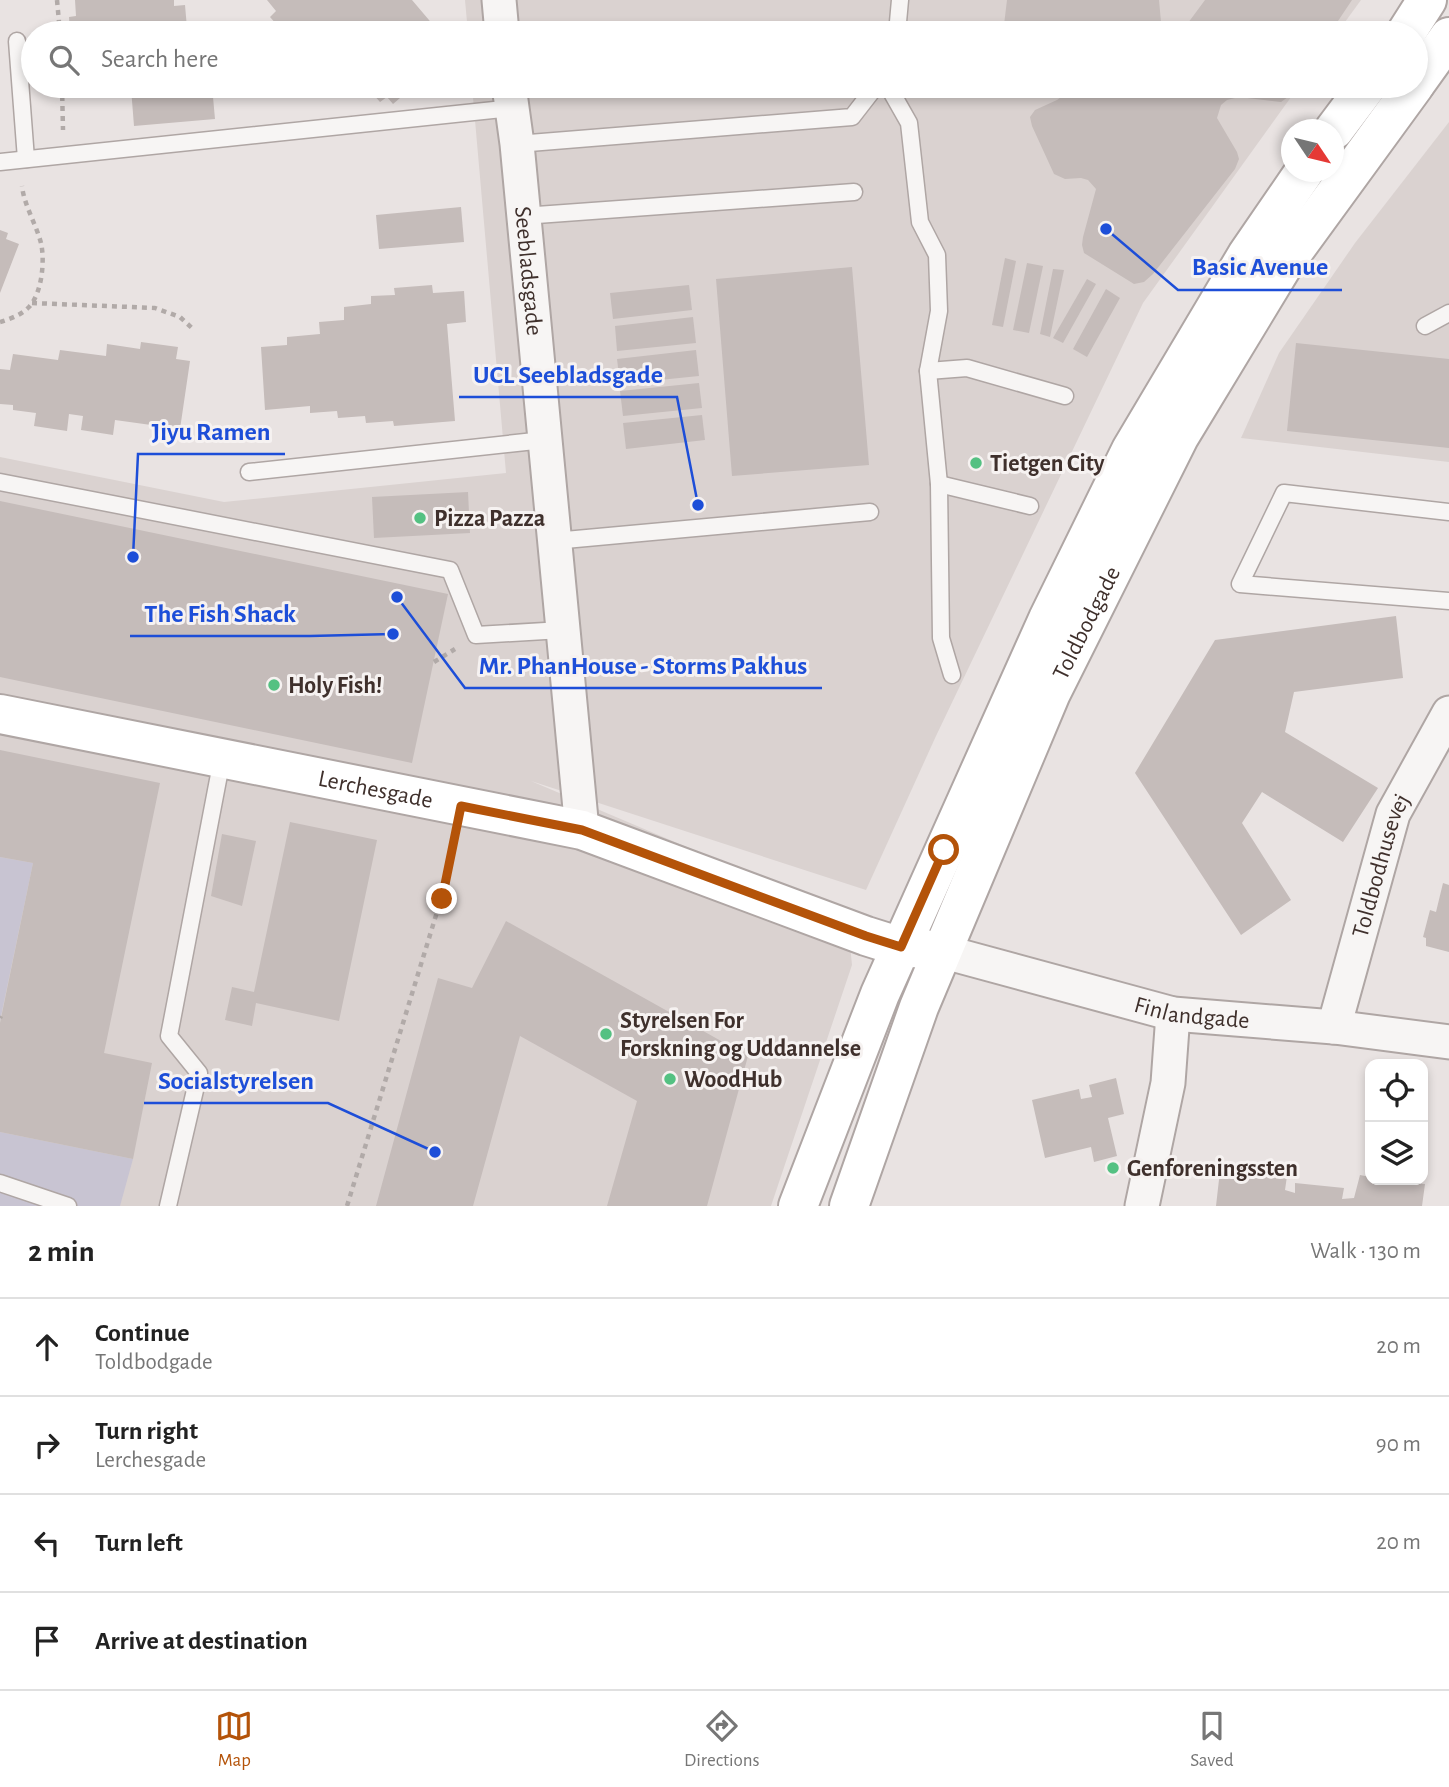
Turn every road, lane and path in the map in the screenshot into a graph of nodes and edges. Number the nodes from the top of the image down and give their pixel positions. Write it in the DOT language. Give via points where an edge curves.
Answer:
graph roads {
  1 [pos="57,0"];
  2 [pos="499,0"];
  3 [pos="900,0"];
  4 [pos="1427,0"];
  5 [pos="59,21"];
  6 [pos="501,21"];
  7 [pos="898,21"];
  8 [pos="1414,21"];
  9 [pos="1449,37"];
  10 [pos="17,41"];
  11 [pos="1428,66"];
  12 [pos="21,93"];
  13 [pos="21,98"];
  14 [pos="62,98"];
  15 [pos="503,98"];
  16 [pos="511,98"];
  17 [pos="867,98"];
  18 [pos="895,98"];
  19 [pos="1358,98"];
  20 [pos="1405,98"];
  21 [pos="1342,119"];
  22 [pos="517,144"];
  23 [pos="64,155"];
  24 [pos="26,159"];
  25 [pos="0,162"];
  26 [pos="1297,182"];
  27 [pos="21,188"];
  28 [pos="854,192"];
  29 [pos="523,216"];
  30 [pos="32,303"];
  31 [pos="1449,313"];
  32 [pos="0,322"];
  33 [pos="1425,326"];
  34 [pos="193,329"];
  35 [pos="928,371"];
  36 [pos="1065,396"];
  37 [pos="544,440"];
  38 [pos="249,472"];
  39 [pos="0,482"];
  40 [pos="939,484"];
  41 [pos="1030,506"];
  42 [pos="870,512"];
  43 [pos="1449,512"];
  44 [pos="554,541"];
  45 [pos="1449,601"];
  46 [pos="562,629"];
  47 [pos="952,675"];
  48 [pos="1449,713"];
  49 [pos="0,714"];
  50 [pos="222,758"];
  51 [pos="461,806"];
  52 [pos="582,830"];
  53 [pos="901,947"];
  54 [pos="941,951"];
  55 [pos="1172,1014"];
  56 [pos="1334,1027"];
  57 [pos="1449,1042"];
  58 [pos="0,1183"];
  59 [pos="68,1206"];
  60 [pos="169,1206"];
  61 [pos="347,1206"];
  62 [pos="798,1206"];
  63 [pos="849,1206"];
  64 [pos="1142,1206"];
  1 -- 5 [label="path"];
  2 -- 6 [label="street"];
  3 -- 7 [label="lane"];
  4 -- 8 [label="main road"];
  9 -- 11 [label="main road, Toldbodgade"];
  10 -- 12 [label="lane"];
  13 -- 24 [label="lane"];
  14 -- 23 [label="path"];
  15 -- 23 [label="lane"];
  16 -- 22 [label="street, Seebladsgade"];
  17 -- 22 [label="lane" via="852,117"];
  18 -- 35 [label="lane" via="909,123 920,222 937,255 939,311"];
  19 -- 21 [label="main road"];
  20 -- 54 [label="main road, Toldbodgade" via="1282,267 1179,436 1052,693"];
  22 -- 29 [label="street, Seebladsgade"];
  23 -- 24 [label="lane"];
  24 -- 25 [label="lane"];
  26 -- 53 [label="main road, Toldbodgade" via="1247,255 1131,450 1048,619"];
  27 -- 30 [label="path" via="42,246 41,273"];
  28 -- 29 [label="lane"];
  29 -- 37 [label="street, Seebladsgade"];
  30 -- 32 [label="path"];
  30 -- 34 [label="path" via="155,308 180,317"];
  31 -- 33 [label="lane"];
  35 -- 36 [label="lane" via="967,368"];
  35 -- 40 [label="lane"];
  37 -- 38 [label="lane"];
  37 -- 44 [label="street, Seebladsgade"];
  39 -- 46 [label="lane" via="450,570 476,635"];
  40 -- 41 [label="lane"];
  40 -- 47 [label="lane" via="940,638"];
  42 -- 44 [label="lane"];
  43 -- 45 [label="lane" via="1284,493 1240,584"];
  44 -- 46 [label="street, Seebladsgade"];
  46 -- 52 [label="street, Seebladsgade"];
  48 -- 56 [label="street, Toldbodhusevej" via="1393,814"];
  49 -- 50 [label="main road, Lerchesgade"];
  50 -- 51 [label="main road, Lerchesgade"];
  50 -- 60 [label="lane" via="169,1036 199,1073"];
  51 -- 52 [label="main road, Lerchesgade"];
  51 -- 61 [label="path" via="442,899"];
  52 -- 53 [label="main road, Lerchesgade"];
  53 -- 54 [label="main road, Lerchesgade"];
  53 -- 62 [label="main road, Toldbodgade"];
  54 -- 55 [label="street, Finlandgade"];
  54 -- 63 [label="main road, Toldbodgade"];
  55 -- 56 [label="street, Finlandgade"];
  55 -- 64 [label="street" via="1168,1083"];
  56 -- 57 [label="street, Finlandgade"];
  58 -- 59 [label="lane"];
}
